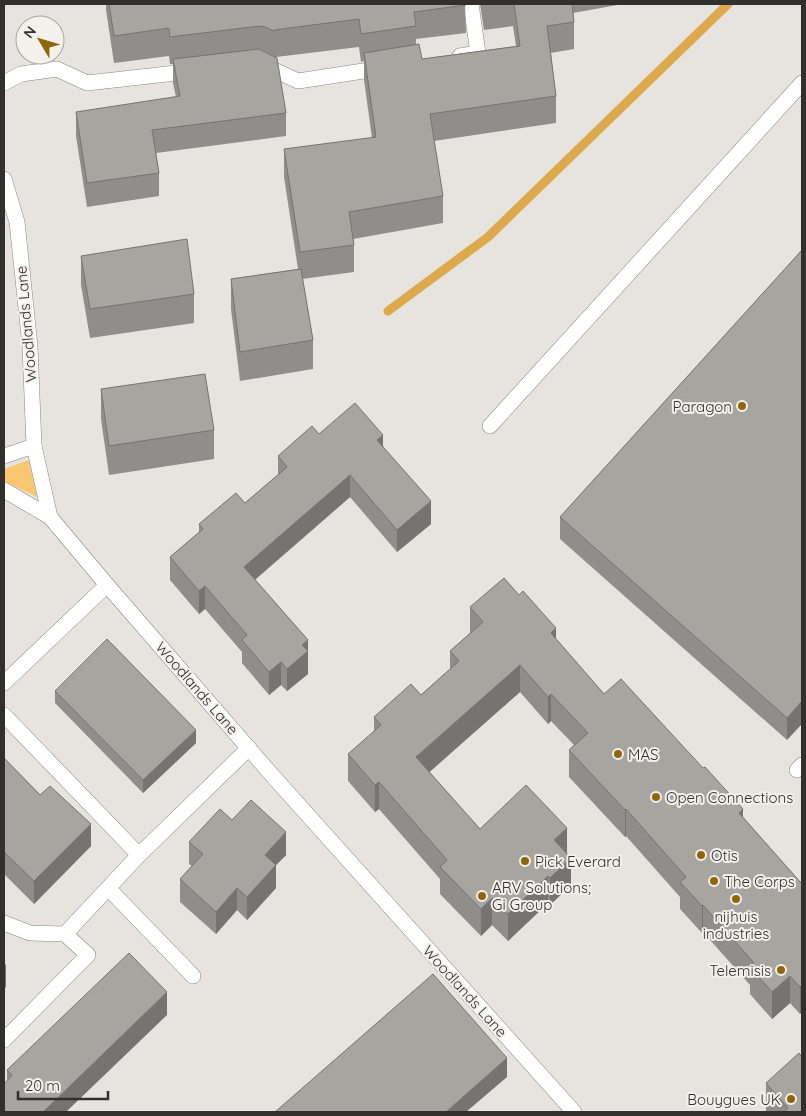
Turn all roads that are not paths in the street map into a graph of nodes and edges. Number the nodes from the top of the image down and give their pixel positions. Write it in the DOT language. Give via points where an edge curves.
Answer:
graph roads {
  1 [pos="472,4"];
  2 [pos="450,57"];
  3 [pos="251,64"];
  4 [pos="393,66"];
  5 [pos="212,69"];
  6 [pos="4,83"];
  7 [pos="802,83"];
  8 [pos="4,179"];
  9 [pos="490,426"];
  10 [pos="34,446"];
  11 [pos="4,456"];
  12 [pos="4,490"];
  13 [pos="50,517"];
  14 [pos="107,585"];
  15 [pos="4,683"];
  16 [pos="4,715"];
  17 [pos="249,748"];
  18 [pos="139,856"];
  19 [pos="108,888"];
  20 [pos="4,923"];
  21 [pos="65,934"];
  22 [pos="193,976"];
  23 [pos="4,1040"];
  24 [pos="574,1112"];
  1 -- 2 [label="lane" via="478,52"];
  3 -- 4 [label="lane" via="261,63 298,81"];
  5 -- 6 [label="lane" via="87,82 57,69 22,74"];
  7 -- 9 [label="lane"];
  8 -- 10 [label="lane, Woodlands Lane" via="17,222 30,346"];
  10 -- 11 [label="lane"];
  10 -- 13 [label="lane, Woodlands Lane"];
  12 -- 13 [label="lane"];
  13 -- 14 [label="lane, Woodlands Lane"];
  14 -- 15 [label="lane"];
  14 -- 17 [label="lane, Woodlands Lane"];
  16 -- 18 [label="lane"];
  17 -- 18 [label="lane"];
  17 -- 24 [label="lane, Woodlands Lane"];
  18 -- 19 [label="lane"];
  19 -- 21 [label="lane"];
  19 -- 22 [label="lane"];
  20 -- 21 [label="lane" via="30,933"];
  21 -- 23 [label="lane" via="88,955"];
}
